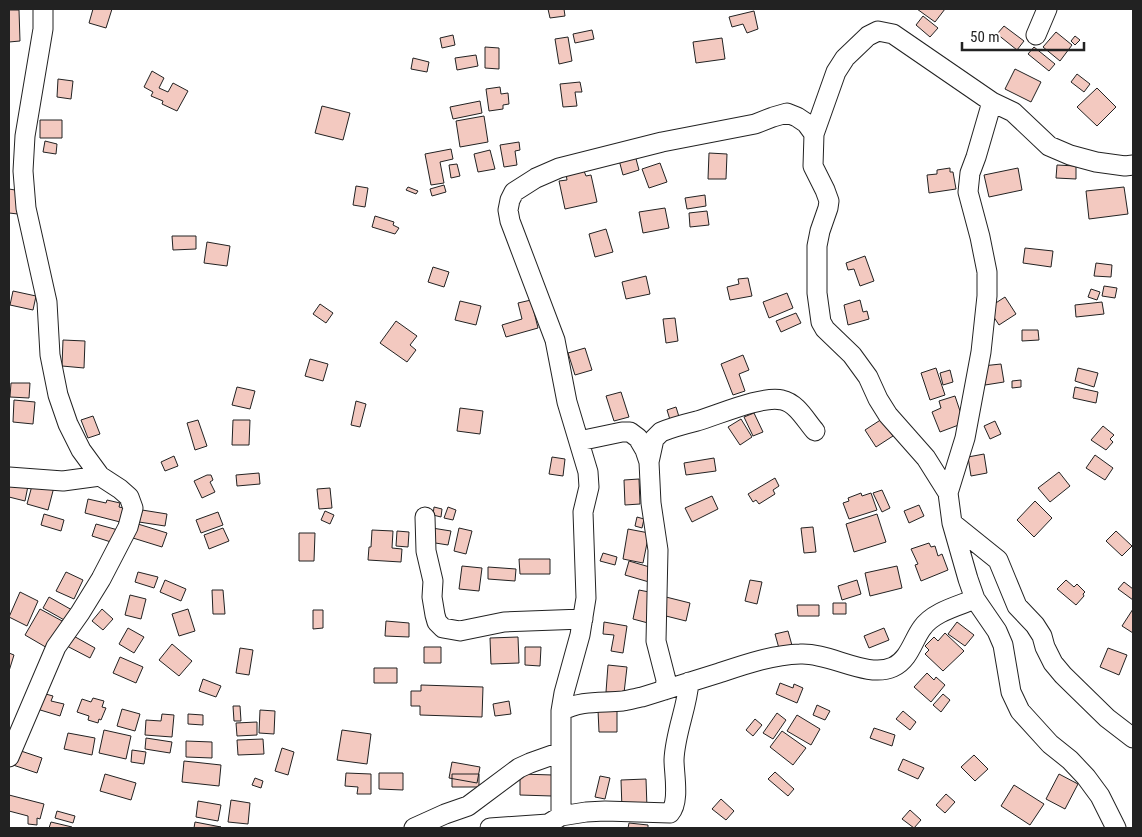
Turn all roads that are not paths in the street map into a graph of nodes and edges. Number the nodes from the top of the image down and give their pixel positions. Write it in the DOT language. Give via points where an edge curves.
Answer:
graph roads {
  1 [pos="43,9"];
  2 [pos="1047,9"];
  3 [pos="1036,35"];
  4 [pos="992,102"];
  5 [pos="814,134"];
  6 [pos="1133,165"];
  7 [pos="815,431"];
  8 [pos="579,441"];
  9 [pos="649,462"];
  10 [pos="100,476"];
  11 [pos="9,477"];
  12 [pos="948,494"];
  13 [pos="424,517"];
  14 [pos="952,523"];
  15 [pos="975,599"];
  16 [pos="583,619"];
  17 [pos="689,682"];
  18 [pos="665,690"];
  19 [pos="561,711"];
  20 [pos="1133,738"];
  21 [pos="561,752"];
  22 [pos="9,757"];
  23 [pos="561,816"];
  24 [pos="414,828"];
  25 [pos="490,828"];
  26 [pos="1116,828"];
  1 -- 10 [label="street" via="24,136 26,208 47,302 50,355 58,394 80,450"];
  2 -- 3 [label="street"];
  4 -- 5 [label="street" via="893,34 878,31 854,48 836,72"];
  4 -- 6 [label="street" via="1013,112 1057,150 1096,162"];
  4 -- 12 [label="street" via="970,172 968,192 987,272 981,352 965,438"];
  5 -- 8 [label="street" via="806,123 787,113 755,124 662,142 559,168 514,192 508,210 510,221 555,340 567,402"];
  5 -- 12 [label="street" via="813,166 829,201 817,246 821,322 852,355 868,377 888,416 926,458"];
  7 -- 9 [label="street" via="795,407 781,399 744,405 661,432 654,439"];
  8 -- 9 [label="street" via="630,432 638,438"];
  8 -- 16 [label="street" via="588,472 583,512 586,598"];
  9 -- 18 [label="street" via="658,550 656,641 666,680"];
  10 -- 11 [label="street" via="68,481"];
  10 -- 22 [label="street" via="129,496 132,517 100,579 56,647"];
  12 -- 14 [label="street"];
  13 -- 16 [label="street" via="433,581 432,598 435,615 443,628 460,631 504,622"];
  14 -- 15 [label="street"];
  14 -- 20 [label="street" via="998,560 1017,606 1038,630 1053,663 1107,718"];
  15 -- 17 [label="street" via="932,618 922,627 910,651 895,667 866,669 802,653 761,659"];
  15 -- 26 [label="street" via="1003,645 1011,692 1020,711 1086,777"];
  16 -- 19 [label="street"];
  17 -- 18 [label="street"];
  17 -- 23 [label="street" via="676,743 675,805 670,813 605,811"];
  18 -- 19 [label="street" via="624,701 571,705"];
  19 -- 21 [label="street"];
  21 -- 23 [label="street"];
  21 -- 24 [label="street" via="519,768 468,806"];
  23 -- 25 [label="street" via="548,824"];
}
